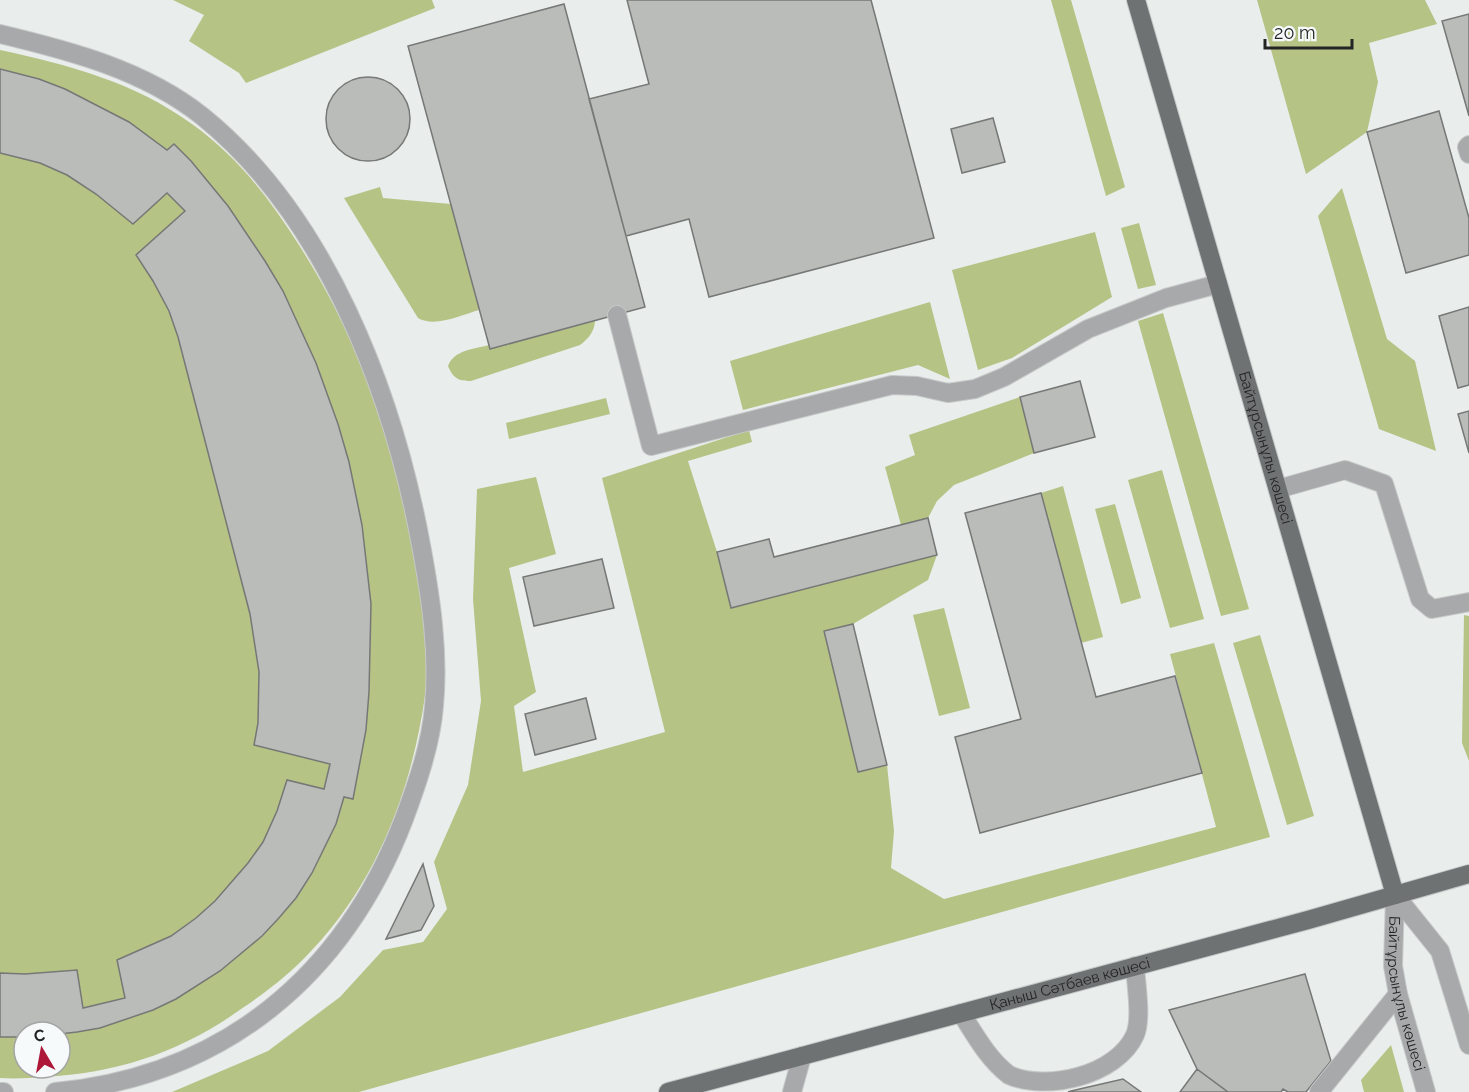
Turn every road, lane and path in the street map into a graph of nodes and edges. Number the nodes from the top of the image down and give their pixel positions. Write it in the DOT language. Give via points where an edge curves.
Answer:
graph roads {
  1 [pos="1136,0"];
  2 [pos="0,33"];
  3 [pos="1469,145"];
  4 [pos="1469,154"];
  5 [pos="1218,284"];
  6 [pos="617,315"];
  7 [pos="1278,489"];
  8 [pos="1469,602"];
  9 [pos="1469,874"];
  10 [pos="1395,895"];
  11 [pos="1135,966"];
  12 [pos="1398,994"];
  13 [pos="961,1013"];
  14 [pos="1469,1045"];
  15 [pos="802,1056"];
  16 [pos="55,1092"];
  17 [pos="668,1092"];
  18 [pos="792,1092"];
  19 [pos="1318,1092"];
  20 [pos="1426,1092"];
  1 -- 5 [label="main road, Байтұрсынұлы көшесі"];
  2 -- 16 [label="street" via="94,59 170,93 233,143 290,212 352,320 389,412 417,524 435,657 434,708 427,743 397,837 358,912 309,974 280,1003 207,1050 162,1070 121,1082"];
  3 -- 4 [label="street"];
  5 -- 6 [label="street" via="1166,298 1088,329 1004,377 975,389 948,393 892,385 651,446"];
  5 -- 7 [label="main road, Байтұрсынұлы көшесі"];
  7 -- 8 [label="street" via="1345,470 1384,484 1420,599 1432,609"];
  7 -- 10 [label="main road, Байтұрсынұлы көшесі"];
  9 -- 10 [label="main road, Қаныш Сәтбаев көшесі"];
  10 -- 11 [label="main road, Қаныш Сәтбаев көшесі"];
  10 -- 12 [label="street, Байтұрсынұлы көшесі" via="1393,966"];
  10 -- 14 [label="street, Байтұрсынұлы көшесі" via="1440,951"];
  11 -- 13 [label="main road, Қаныш Сәтбаев көшесі"];
  11 -- 13 [label="street" via="1135,1034 1118,1059 1089,1077 1037,1086 1010,1076 986,1052"];
  12 -- 19 [label="street"];
  12 -- 20 [label="street, Байтұрсынұлы көшесі"];
  13 -- 15 [label="main road, Қаныш Сәтбаев көшесі"];
  15 -- 17 [label="main road, Қаныш Сәтбаев көшесі"];
  15 -- 18 [label="street"];
}
